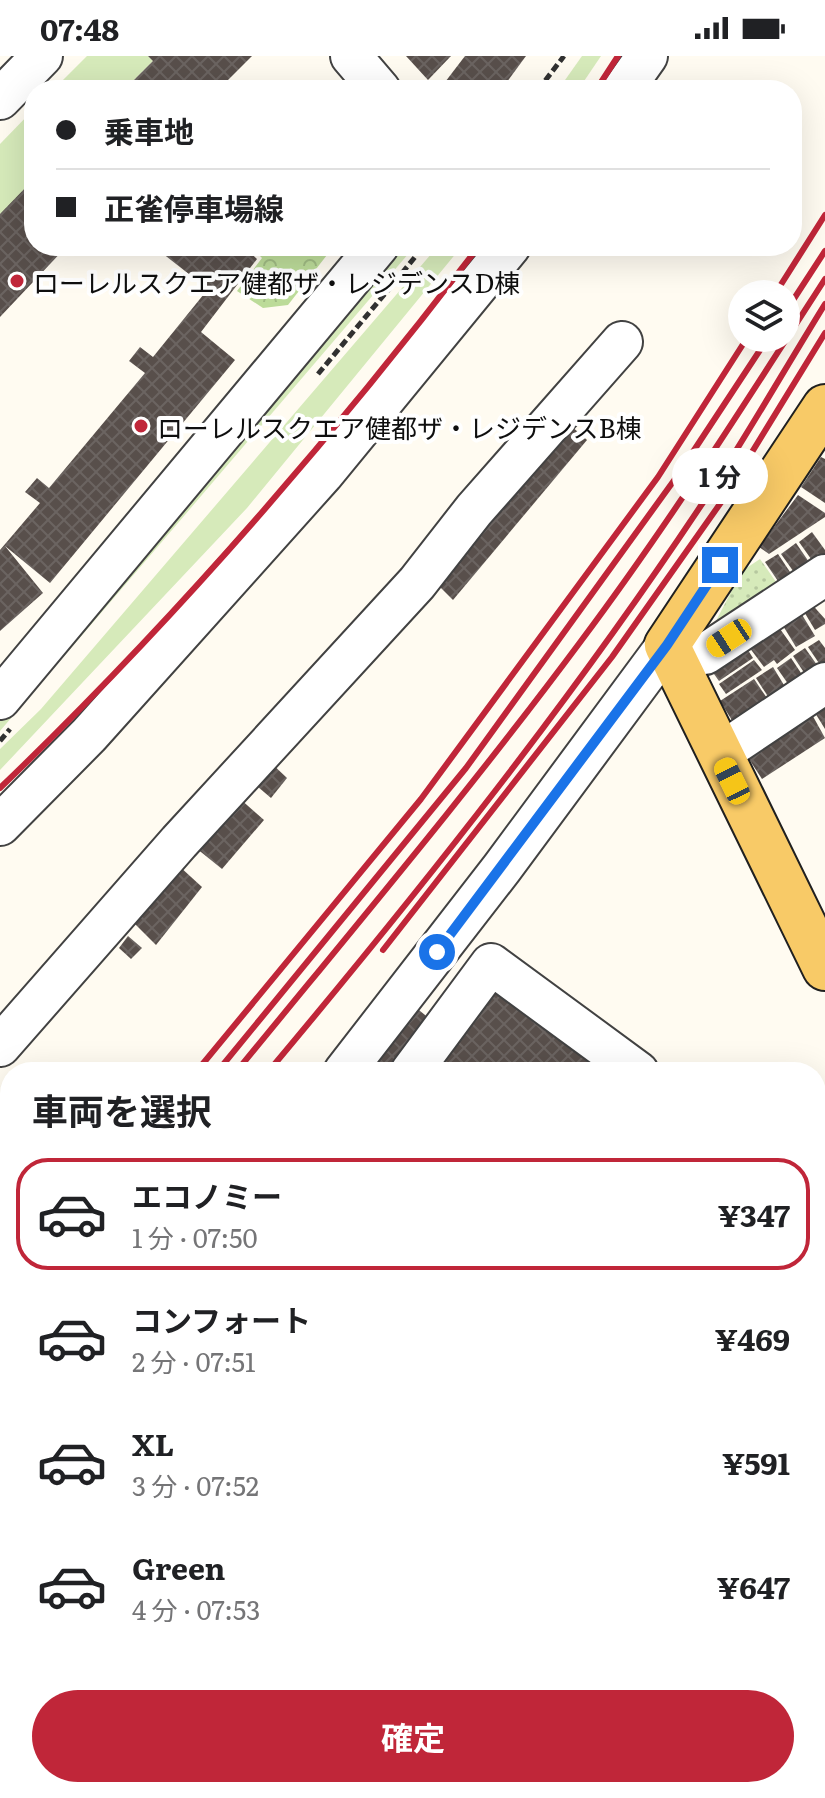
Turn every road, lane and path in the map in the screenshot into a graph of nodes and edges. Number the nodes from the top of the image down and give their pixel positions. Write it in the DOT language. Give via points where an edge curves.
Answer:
graph roads {
  1 [pos="42,56"];
  2 [pos="351,56"];
  3 [pos="564,56"];
  4 [pos="647,56"];
  5 [pos="371,80"];
  6 [pos="546,80"];
  7 [pos="630,80"];
  8 [pos="0,99"];
  9 [pos="370,256"];
  10 [pos="502,256"];
  11 [pos="622,342"];
  12 [pos="825,407"];
  13 [pos="825,575"];
  14 [pos="667,645"];
  15 [pos="825,683"];
  16 [pos="0,699"];
  17 [pos="719,754"];
  18 [pos="0,825"];
  19 [pos="455,930"];
  20 [pos="491,964"];
  21 [pos="825,968"];
  22 [pos="0,1046"];
  23 [pos="352,1062"];
  24 [pos="418,1062"];
  25 [pos="624,1062"];
  1 -- 8 [label="street"];
  2 -- 5 [label="street"];
  3 -- 6 [label="path"];
  4 -- 7 [label="street"];
  9 -- 16 [label="street"];
  10 -- 18 [label="street" via="323,474 89,735"];
  11 -- 22 [label="street" via="417,583"];
  12 -- 14 [label="main road"];
  13 -- 14 [label="street" via="705,654"];
  14 -- 17 [label="main road"];
  14 -- 19 [label="street"];
  15 -- 17 [label="street"];
  17 -- 21 [label="main road"];
  19 -- 20 [label="street"];
  19 -- 23 [label="street"];
  20 -- 24 [label="street"];
  20 -- 25 [label="street"];
}
